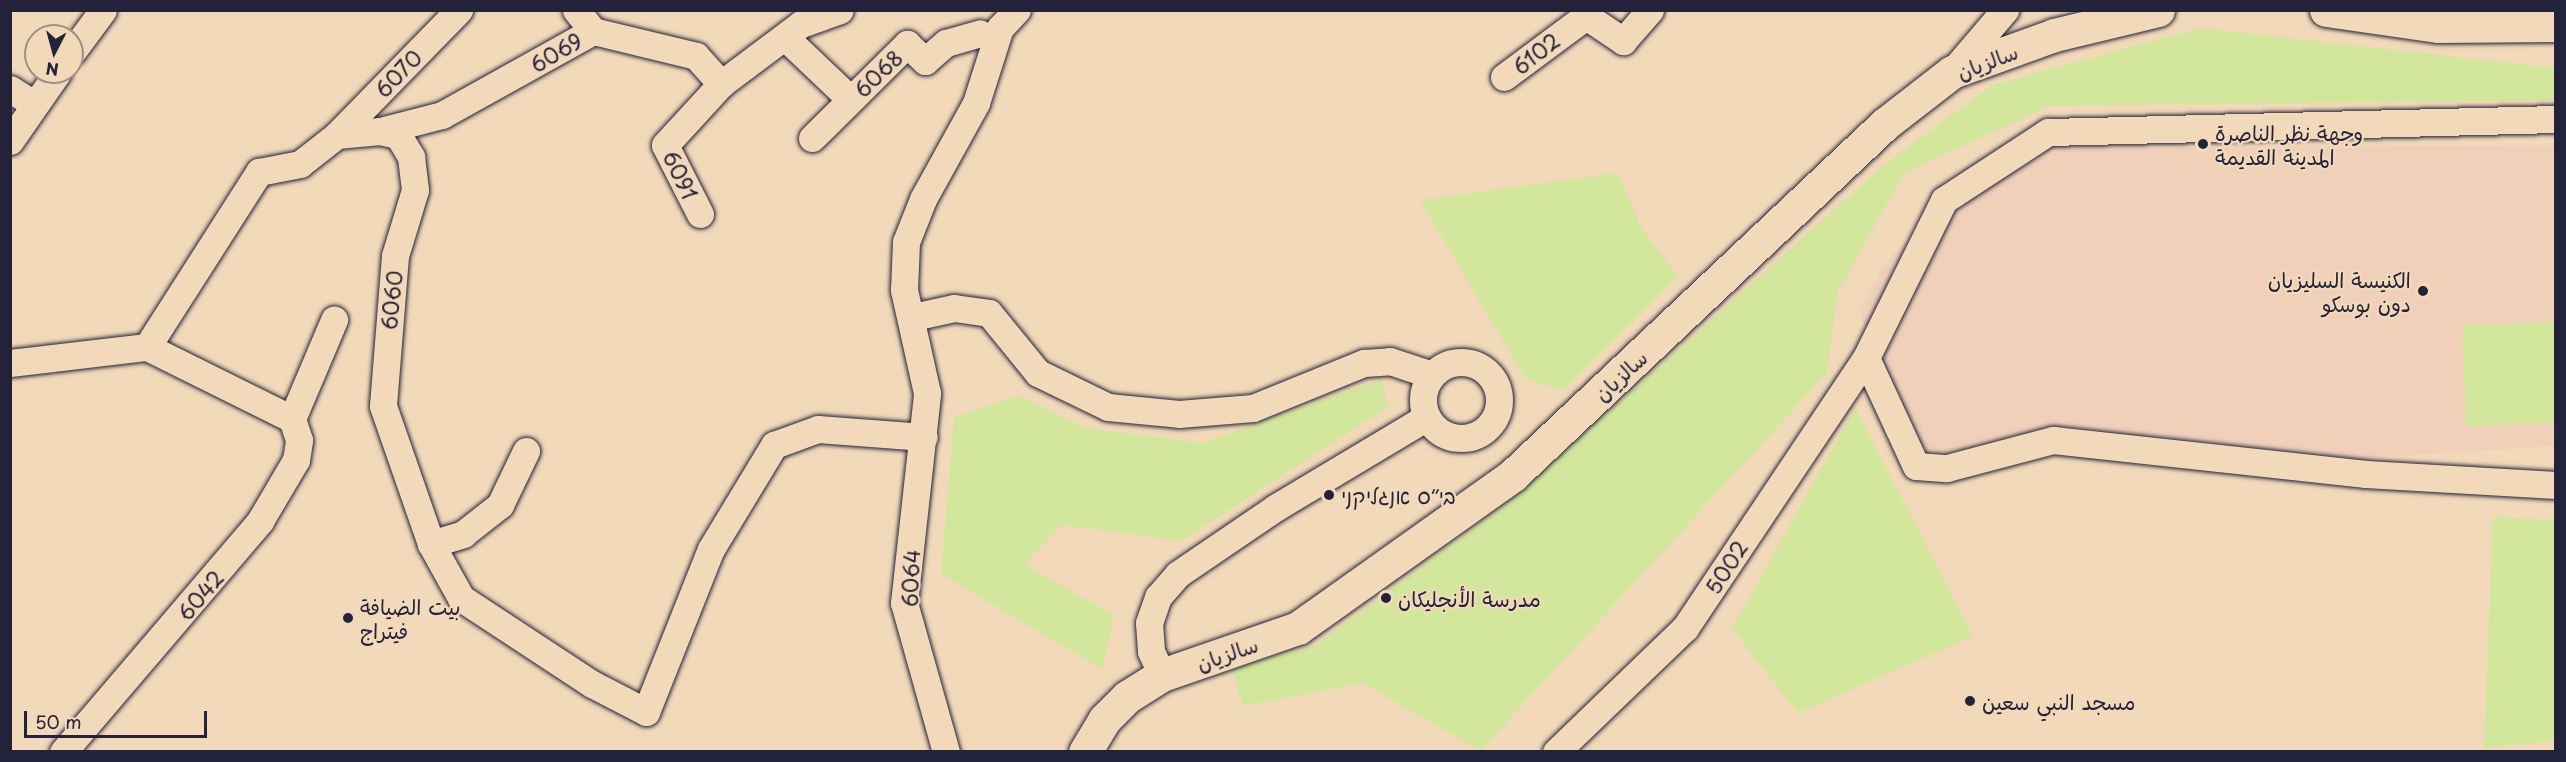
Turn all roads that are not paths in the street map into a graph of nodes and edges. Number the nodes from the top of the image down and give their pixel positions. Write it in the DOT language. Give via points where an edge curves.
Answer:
graph roads {
  1 [pos="103,10"];
  2 [pos="459,10"];
  3 [pos="840,10"];
  4 [pos="1001,10"];
  5 [pos="1017,10"];
  6 [pos="1650,10"];
  7 [pos="2006,10"];
  8 [pos="2158,10"];
  9 [pos="2326,10"];
  10 [pos="584,21"];
  11 [pos="797,25"];
  12 [pos="2556,25"];
  13 [pos="84,36"];
  14 [pos="987,39"];
  15 [pos="1952,72"];
  16 [pos="1504,77"];
  17 [pos="49,84"];
  18 [pos="721,84"];
  19 [pos="10,89"];
  20 [pos="850,99"];
  21 [pos="34,104"];
  22 [pos="2556,119"];
  23 [pos="380,130"];
  24 [pos="337,135"];
  25 [pos="812,138"];
  26 [pos="10,141"];
  27 [pos="700,214"];
  28 [pos="913,317"];
  29 [pos="334,320"];
  30 [pos="147,347"];
  31 [pos="1866,357"];
  32 [pos="10,363"];
  33 [pos="1432,375"];
  34 [pos="1428,417"];
  35 [pos="292,419"];
  36 [pos="924,437"];
  37 [pos="526,451"];
  38 [pos="2556,485"];
  39 [pos="431,544"];
  40 [pos="1162,675"];
  41 [pos="63,752"];
  42 [pos="946,752"];
  43 [pos="1085,752"];
  44 [pos="1556,752"];
  1 -- 13 [label="street"];
  2 -- 24 [label="street, 6070"];
  3 -- 11 [label="street"];
  4 -- 14 [label="street"];
  5 -- 14 [label="street"];
  6 -- 16 [label="street, 6102" via="1623,41 1586,16"];
  7 -- 15 [label="street"];
  8 -- 15 [label="street, سالزيان" via="2054,35"];
  9 -- 12 [label="street" via="2439,26"];
  10 -- 18 [label="street, 6069" via="696,56"];
  10 -- 23 [label="street, 6069" via="442,115"];
  11 -- 18 [label="street"];
  11 -- 20 [label="street"];
  14 -- 20 [label="street, 6068" via="946,43 925,61 908,44"];
  14 -- 28 [label="street, 6064" via="976,103 923,199 906,242 904,290"];
  15 -- 40 [label="street, سالزيان" via="1885,124 1513,475 1298,628"];
  17 -- 21 [label="street"];
  18 -- 27 [label="street, 6091" via="665,145"];
  19 -- 21 [label="street"];
  20 -- 25 [label="street, 6068"];
  21 -- 26 [label="street"];
  22 -- 31 [label="street, 5002" via="2048,132 1944,200"];
  23 -- 24 [label="street"];
  23 -- 39 [label="street, 6060" via="398,135 411,157 415,190 395,256 382,406"];
  24 -- 30 [label="street" via="300,164 259,172"];
  28 -- 33 [label="street" via="954,308 989,313 1038,373 1108,407 1179,414 1253,408 1364,363 1390,361"];
  28 -- 36 [label="street, 6064" via="927,393"];
  29 -- 35 [label="street"];
  30 -- 32 [label="street"];
  30 -- 35 [label="street"];
  31 -- 38 [label="street" via="1916,466 1947,468 2053,440 2366,474"];
  31 -- 44 [label="street, 5002" via="1685,628"];
  33 -- 34 [label="street" via="1424,391"];
  33 -- 34 [label="street" via="1455,362 1480,366 1490,375 1499,398 1492,422 1471,436 1445,434"];
  34 -- 40 [label="street" via="1275,508 1178,574 1158,597 1149,623 1151,651"];
  35 -- 41 [label="street, 6042" via="298,440 296,460 260,521"];
  36 -- 39 [label="street, 6060" via="818,429 774,445 711,549 646,712 592,684 461,598"];
  36 -- 42 [label="street, 6064" via="904,603"];
  37 -- 39 [label="street" via="500,505 463,534"];
  40 -- 43 [label="street, سالزيان" via="1104,720"];
}
